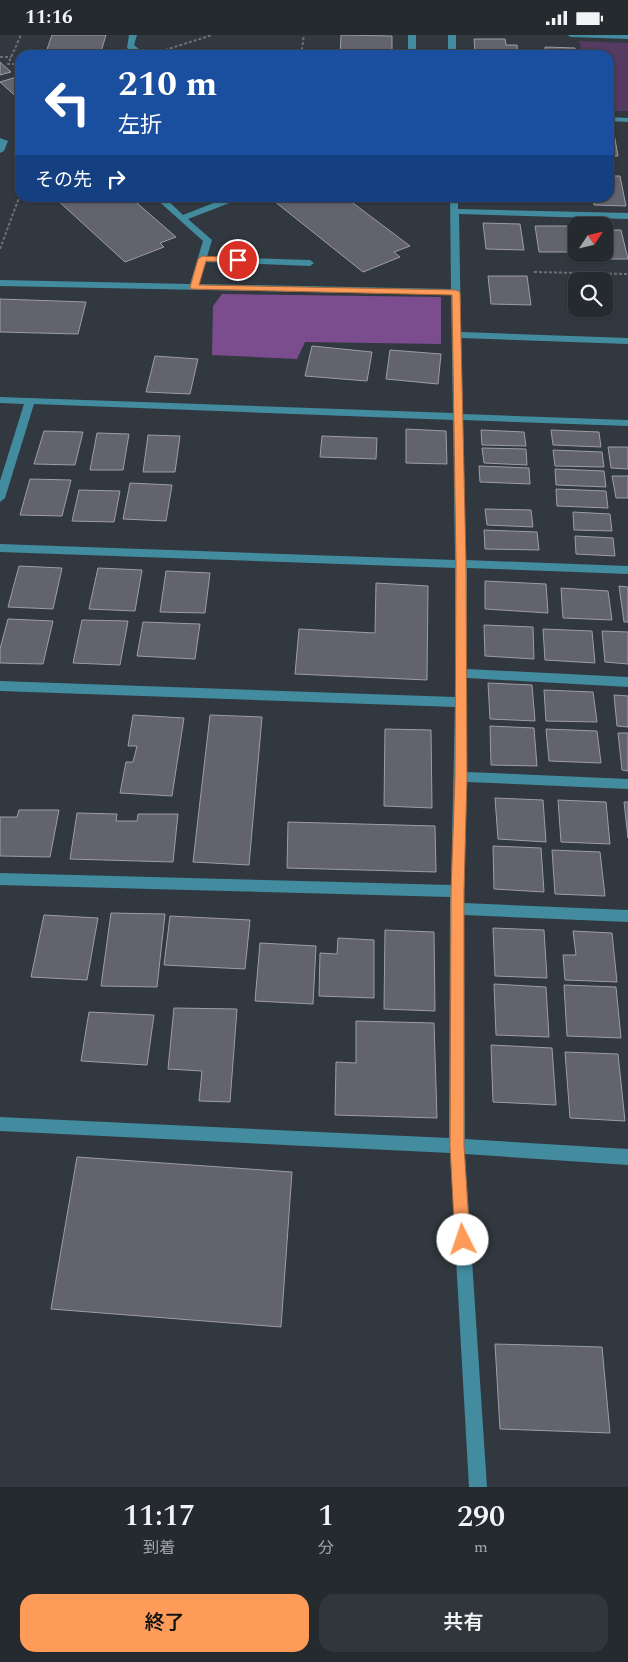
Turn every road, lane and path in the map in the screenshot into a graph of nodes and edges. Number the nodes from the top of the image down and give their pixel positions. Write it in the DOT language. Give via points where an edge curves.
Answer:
graph roads {
  1 [pos="21,35"];
  2 [pos="133,35"];
  3 [pos="212,35"];
  4 [pos="304,35"];
  5 [pos="412,35"];
  6 [pos="452,35"];
  7 [pos="571,35"];
  8 [pos="628,37"];
  9 [pos="135,50"];
  10 [pos="166,50"];
  11 [pos="302,50"];
  12 [pos="412,50"];
  13 [pos="452,50"];
  14 [pos="0,57"];
  15 [pos="11,57"];
  16 [pos="15,64"];
  17 [pos="614,119"];
  18 [pos="628,120"];
  19 [pos="0,141"];
  20 [pos="0,151"];
  21 [pos="17,202"];
  22 [pos="164,202"];
  23 [pos="224,202"];
  24 [pos="454,202"];
  25 [pos="454,211"];
  26 [pos="628,216"];
  27 [pos="182,218"];
  28 [pos="0,249"];
  29 [pos="202,259"];
  30 [pos="310,263"];
  31 [pos="534,272"];
  32 [pos="628,274"];
  33 [pos="0,283"];
  34 [pos="194,287"];
  35 [pos="456,292"];
  36 [pos="458,335"];
  37 [pos="628,341"];
  38 [pos="0,400"];
  39 [pos="30,401"];
  40 [pos="459,416"];
  41 [pos="628,423"];
  42 [pos="0,497"];
  43 [pos="0,548"];
  44 [pos="461,564"];
  45 [pos="628,570"];
  46 [pos="461,673"];
  47 [pos="628,682"];
  48 [pos="0,686"];
  49 [pos="460,702"];
  50 [pos="461,777"];
  51 [pos="628,784"];
  52 [pos="0,879"];
  53 [pos="458,891"];
  54 [pos="458,909"];
  55 [pos="628,916"];
  56 [pos="0,1124"];
  57 [pos="457,1146"];
  58 [pos="628,1157"];
  59 [pos="478,1487"];
  1 -- 15 [label="path"];
  2 -- 9 [label="street" via="130,46"];
  3 -- 10 [label="path"];
  4 -- 11 [label="path"];
  5 -- 12 [label="street"];
  6 -- 13 [label="street"];
  7 -- 8 [label="street"];
  14 -- 15 [label="path"];
  15 -- 16 [label="path" via="8,64"];
  17 -- 18 [label="street"];
  19 -- 20 [label="street" via="4,141"];
  21 -- 28 [label="path"];
  22 -- 27 [label="street"];
  23 -- 27 [label="street"];
  24 -- 25 [label="street"];
  25 -- 26 [label="street"];
  25 -- 35 [label="street"];
  27 -- 29 [label="street" via="208,240"];
  29 -- 30 [label="street"];
  29 -- 34 [label="street"];
  31 -- 32 [label="path"];
  33 -- 34 [label="street"];
  34 -- 35 [label="street"];
  35 -- 36 [label="street"];
  36 -- 37 [label="street"];
  36 -- 40 [label="street"];
  38 -- 39 [label="street"];
  39 -- 40 [label="street"];
  39 -- 42 [label="street"];
  40 -- 41 [label="street"];
  40 -- 44 [label="street"];
  43 -- 44 [label="street"];
  44 -- 45 [label="street"];
  44 -- 46 [label="street"];
  46 -- 47 [label="street"];
  46 -- 49 [label="street"];
  48 -- 49 [label="street"];
  49 -- 50 [label="street"];
  50 -- 51 [label="street"];
  50 -- 53 [label="street"];
  52 -- 53 [label="street"];
  53 -- 54 [label="street"];
  54 -- 55 [label="street"];
  54 -- 57 [label="street"];
  56 -- 57 [label="street"];
  57 -- 58 [label="street"];
  57 -- 59 [label="street"];
}
